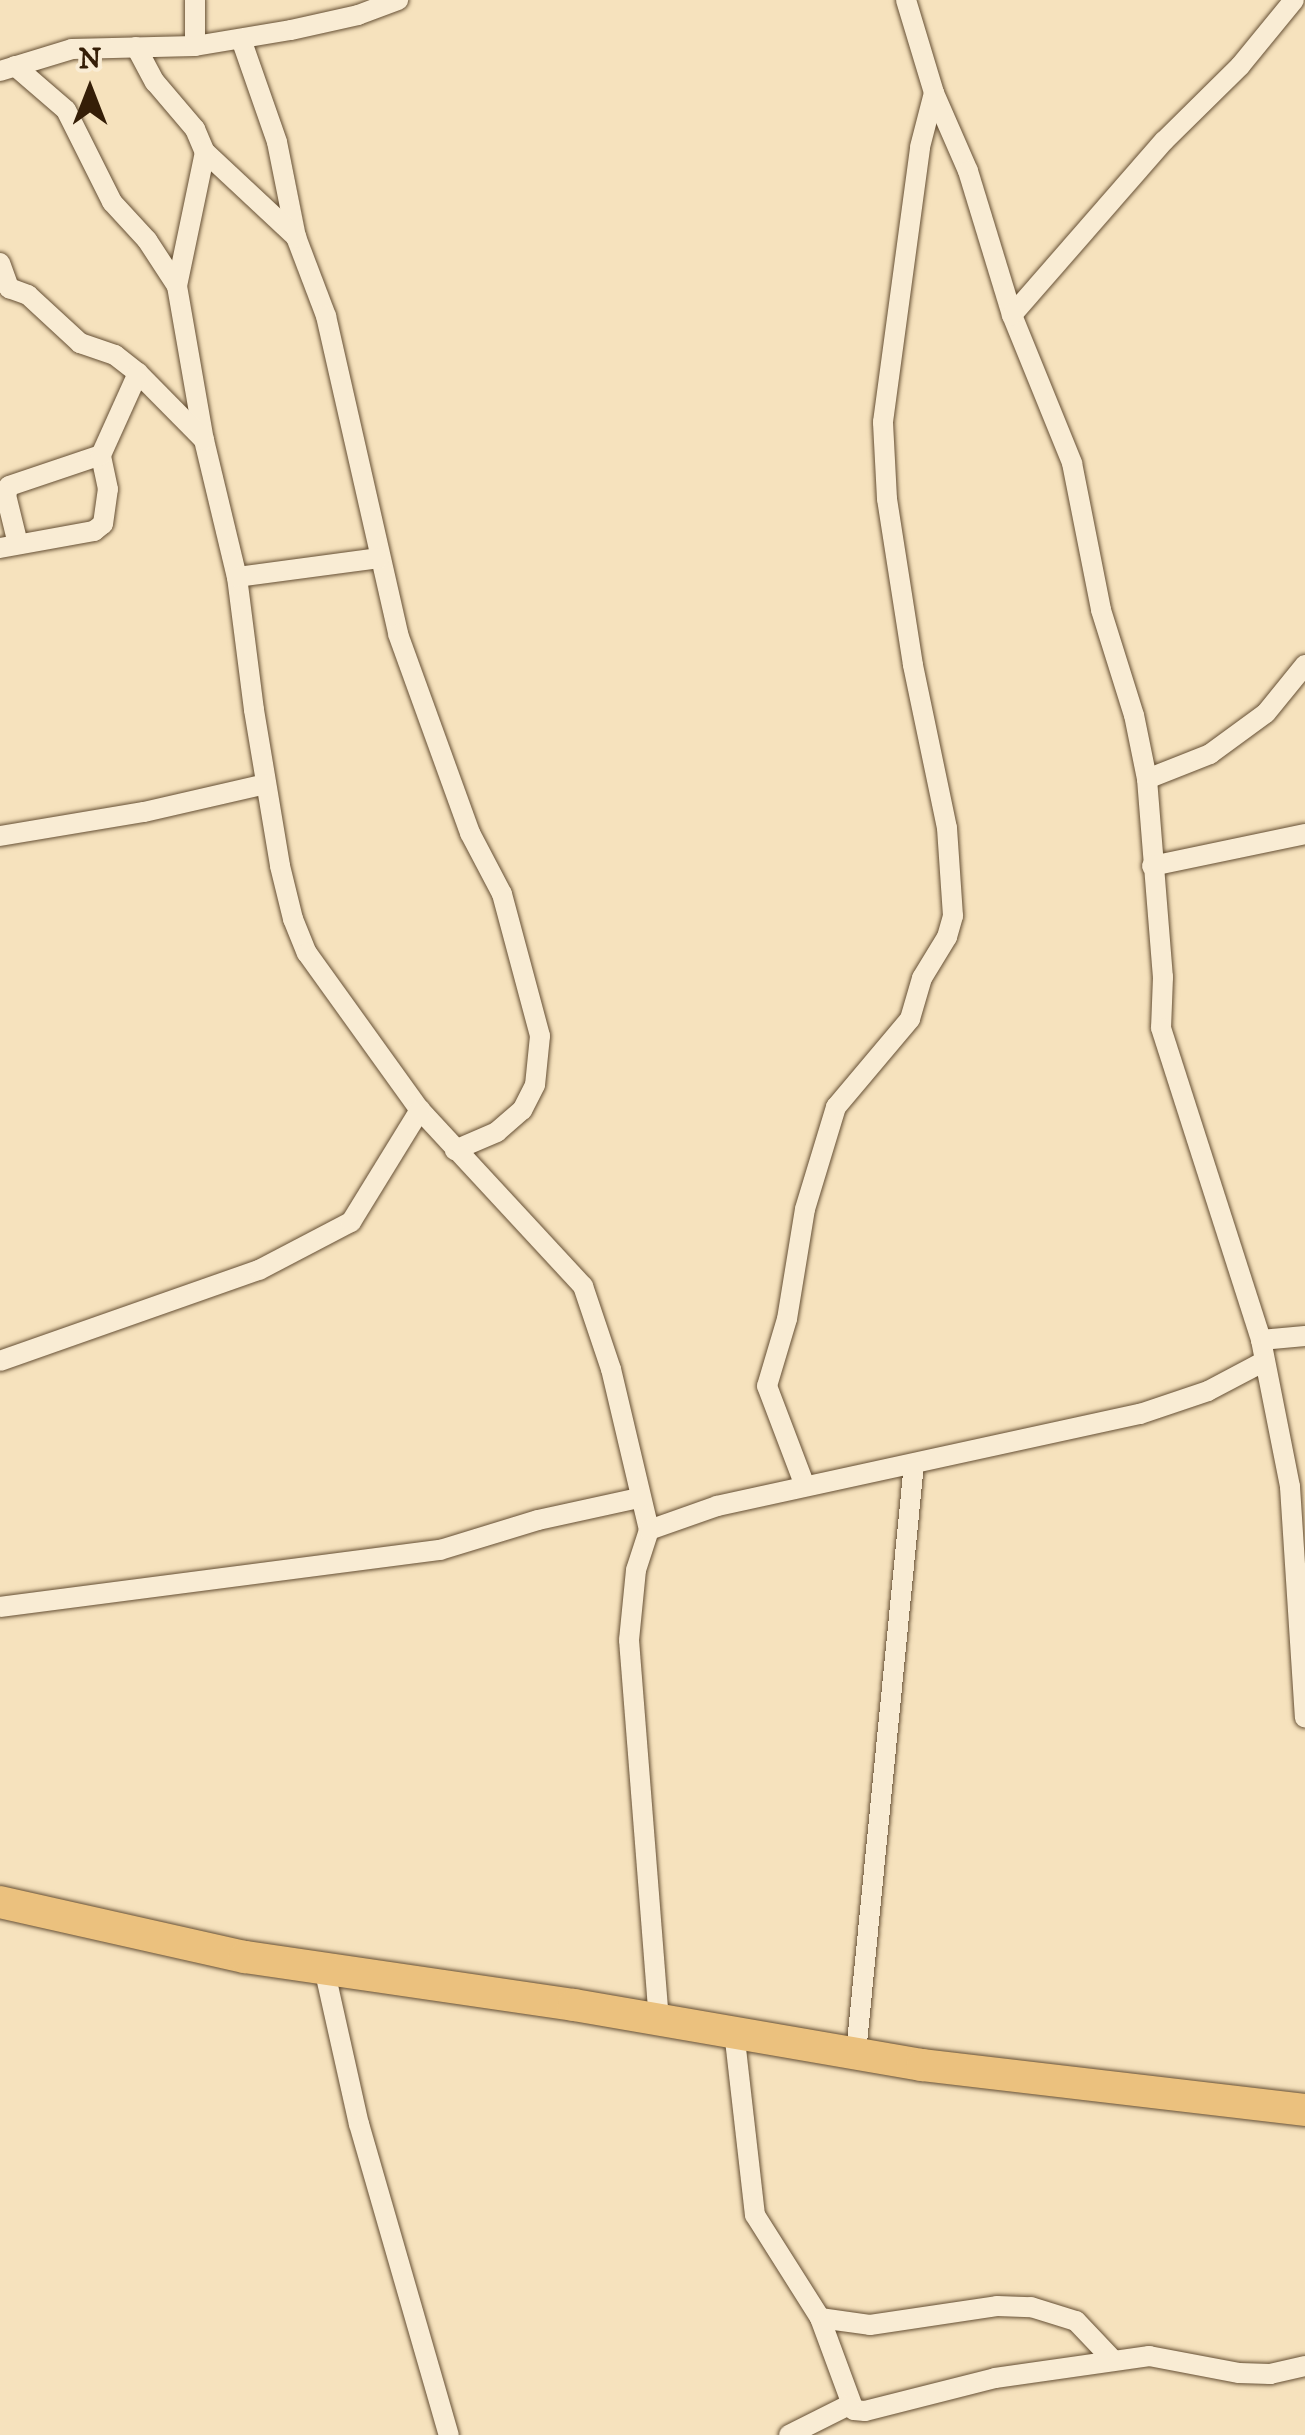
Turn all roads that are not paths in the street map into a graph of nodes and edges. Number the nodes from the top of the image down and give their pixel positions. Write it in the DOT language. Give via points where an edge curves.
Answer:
graph roads {
  1 [pos="195,0"];
  2 [pos="398,0"];
  3 [pos="906,0"];
  4 [pos="1294,0"];
  5 [pos="241,39"];
  6 [pos="195,46"];
  7 [pos="136,48"];
  8 [pos="8,68"];
  9 [pos="934,93"];
  10 [pos="204,152"];
  11 [pos="296,237"];
  12 [pos="0,263"];
  13 [pos="177,286"];
  14 [pos="4,289"];
  15 [pos="1012,314"];
  16 [pos="138,373"];
  17 [pos="204,440"];
  18 [pos="101,456"];
  19 [pos="9,546"];
  20 [pos="380,558"];
  21 [pos="238,577"];
  22 [pos="1305,664"];
  23 [pos="1147,778"];
  24 [pos="266,784"];
  25 [pos="1305,834"];
  26 [pos="0,836"];
  27 [pos="1152,866"];
  28 [pos="420,1110"];
  29 [pos="455,1150"];
  30 [pos="1305,1336"];
  31 [pos="1263,1350"];
  32 [pos="0,1362"];
  33 [pos="914,1464"];
  34 [pos="805,1486"];
  35 [pos="639,1498"];
  36 [pos="649,1530"];
  37 [pos="0,1607"];
  38 [pos="1305,1718"];
  39 [pos="0,1902"];
  40 [pos="324,1968"];
  41 [pos="660,2019"];
  42 [pos="734,2030"];
  43 [pos="856,2053"];
  44 [pos="1305,2110"];
  45 [pos="820,2318"];
  46 [pos="1113,2360"];
  47 [pos="1305,2366"];
  48 [pos="849,2405"];
  49 [pos="449,2435"];
  50 [pos="789,2435"];
  1 -- 6 [label="street"];
  2 -- 5 [label="street" via="324,24"];
  3 -- 9 [label="street"];
  4 -- 15 [label="street"];
  5 -- 6 [label="street"];
  5 -- 11 [label="street" via="277,142"];
  6 -- 7 [label="street"];
  7 -- 8 [label="street" via="72,49"];
  7 -- 10 [label="street" via="195,129"];
  8 -- 13 [label="street" via="66,110 112,202"];
  9 -- 15 [label="street" via="968,171"];
  9 -- 34 [label="street" via="920,146 883,422 887,499 913,665 948,828 953,916 910,1018 836,1107 806,1209 787,1319 767,1386"];
  10 -- 11 [label="street"];
  10 -- 13 [label="street"];
  11 -- 20 [label="street" via="326,316"];
  12 -- 14 [label="street"];
  13 -- 17 [label="street"];
  14 -- 16 [label="street" via="28,294 80,344 115,355"];
  15 -- 23 [label="street" via="1072,462"];
  16 -- 17 [label="street"];
  16 -- 18 [label="street"];
  17 -- 21 [label="street"];
  18 -- 19 [label="street" via="9,486"];
  18 -- 19 [label="street" via="108,488 103,524 94,532"];
  20 -- 21 [label="street"];
  20 -- 29 [label="street" via="423,715 502,894 540,1036 535,1085 522,1110 497,1132"];
  21 -- 24 [label="street"];
  22 -- 23 [label="street" via="1266,713 1210,754"];
  23 -- 27 [label="street"];
  24 -- 26 [label="street"];
  24 -- 28 [label="street" via="293,919 308,954"];
  25 -- 27 [label="street"];
  27 -- 31 [label="street" via="1161,1028"];
  28 -- 29 [label="street"];
  28 -- 32 [label="street" via="352,1222 259,1270"];
  29 -- 35 [label="street" via="583,1286 611,1368"];
  30 -- 31 [label="street"];
  31 -- 33 [label="street" via="1208,1392 1140,1414"];
  31 -- 38 [label="street" via="1290,1487"];
  33 -- 34 [label="street"];
  33 -- 43 [label="street"];
  34 -- 36 [label="street"];
  35 -- 36 [label="street"];
  35 -- 37 [label="street" via="440,1550"];
  36 -- 41 [label="street" via="636,1570 629,1640"];
  39 -- 40 [label="main road"];
  40 -- 41 [label="main road"];
  40 -- 49 [label="street" via="358,2124"];
  41 -- 42 [label="main road"];
  42 -- 43 [label="main road"];
  42 -- 45 [label="street" via="755,2216"];
  43 -- 44 [label="main road"];
  45 -- 46 [label="street" via="886,2324 1030,2307 1076,2321"];
  45 -- 48 [label="street"];
  46 -- 47 [label="street" via="1169,2357 1270,2374"];
  46 -- 48 [label="street" via="995,2378 865,2411"];
  48 -- 50 [label="street"];
}
